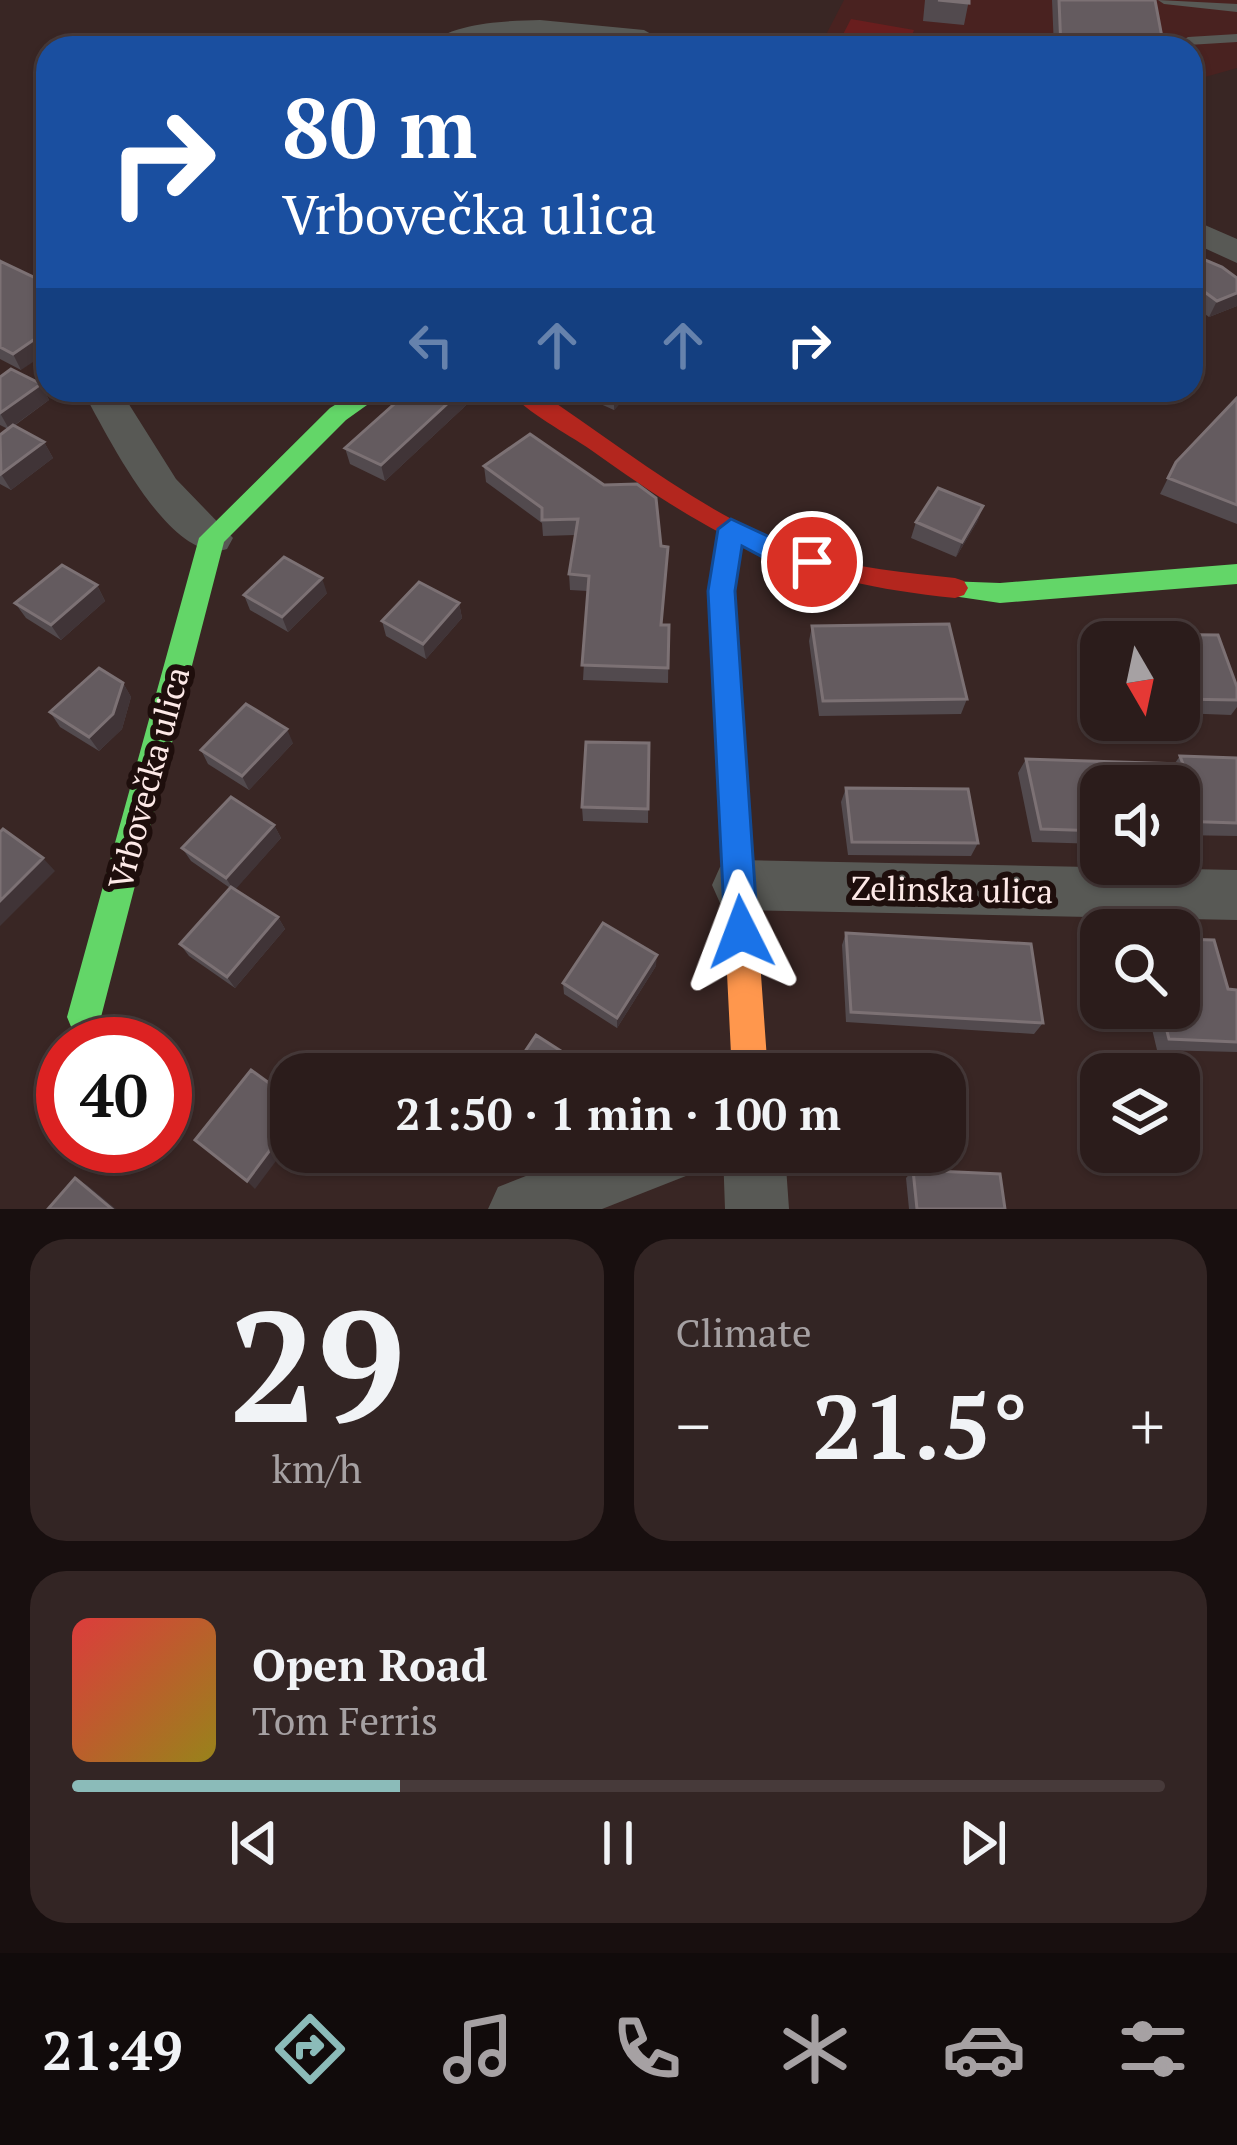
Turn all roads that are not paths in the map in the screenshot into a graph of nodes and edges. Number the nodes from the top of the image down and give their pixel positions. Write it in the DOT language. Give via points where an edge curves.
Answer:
graph roads {
  1 [pos="525,0"];
  2 [pos="608,0"];
  3 [pos="1164,0"];
  4 [pos="1237,8"];
  5 [pos="504,28"];
  6 [pos="478,36"];
  7 [pos="612,36"];
  8 [pos="646,36"];
  9 [pos="1237,38"];
  10 [pos="1203,40"];
  11 [pos="1203,235"];
  12 [pos="1237,253"];
  13 [pos="108,402"];
  14 [pos="357,402"];
  15 [pos="538,402"];
  16 [pos="731,529"];
  17 [pos="212,538"];
  18 [pos="1237,574"];
  19 [pos="739,885"];
  20 [pos="1237,895"];
  21 [pos="84,1017"];
  22 [pos="749,1053"];
  23 [pos="614,1173"];
  24 [pos="755,1173"];
  25 [pos="520,1209"];
  26 [pos="757,1209"];
  1 -- 5 [label="street"];
  2 -- 8 [label="street"];
  3 -- 4 [label="lane"];
  5 -- 6 [label="street"];
  5 -- 7 [label="street"];
  9 -- 10 [label="lane"];
  11 -- 12 [label="street"];
  13 -- 17 [label="street" via="161,490"];
  14 -- 17 [label="street"];
  15 -- 16 [label="street"];
  16 -- 18 [label="street" via="780,554 876,580 1000,593"];
  16 -- 19 [label="street" via="721,591"];
  17 -- 21 [label="street, Vrbovečka ulica"];
  19 -- 20 [label="street, Zelinska ulica"];
  19 -- 22 [label="street"];
  23 -- 25 [label="street"];
  24 -- 26 [label="street"];
}
